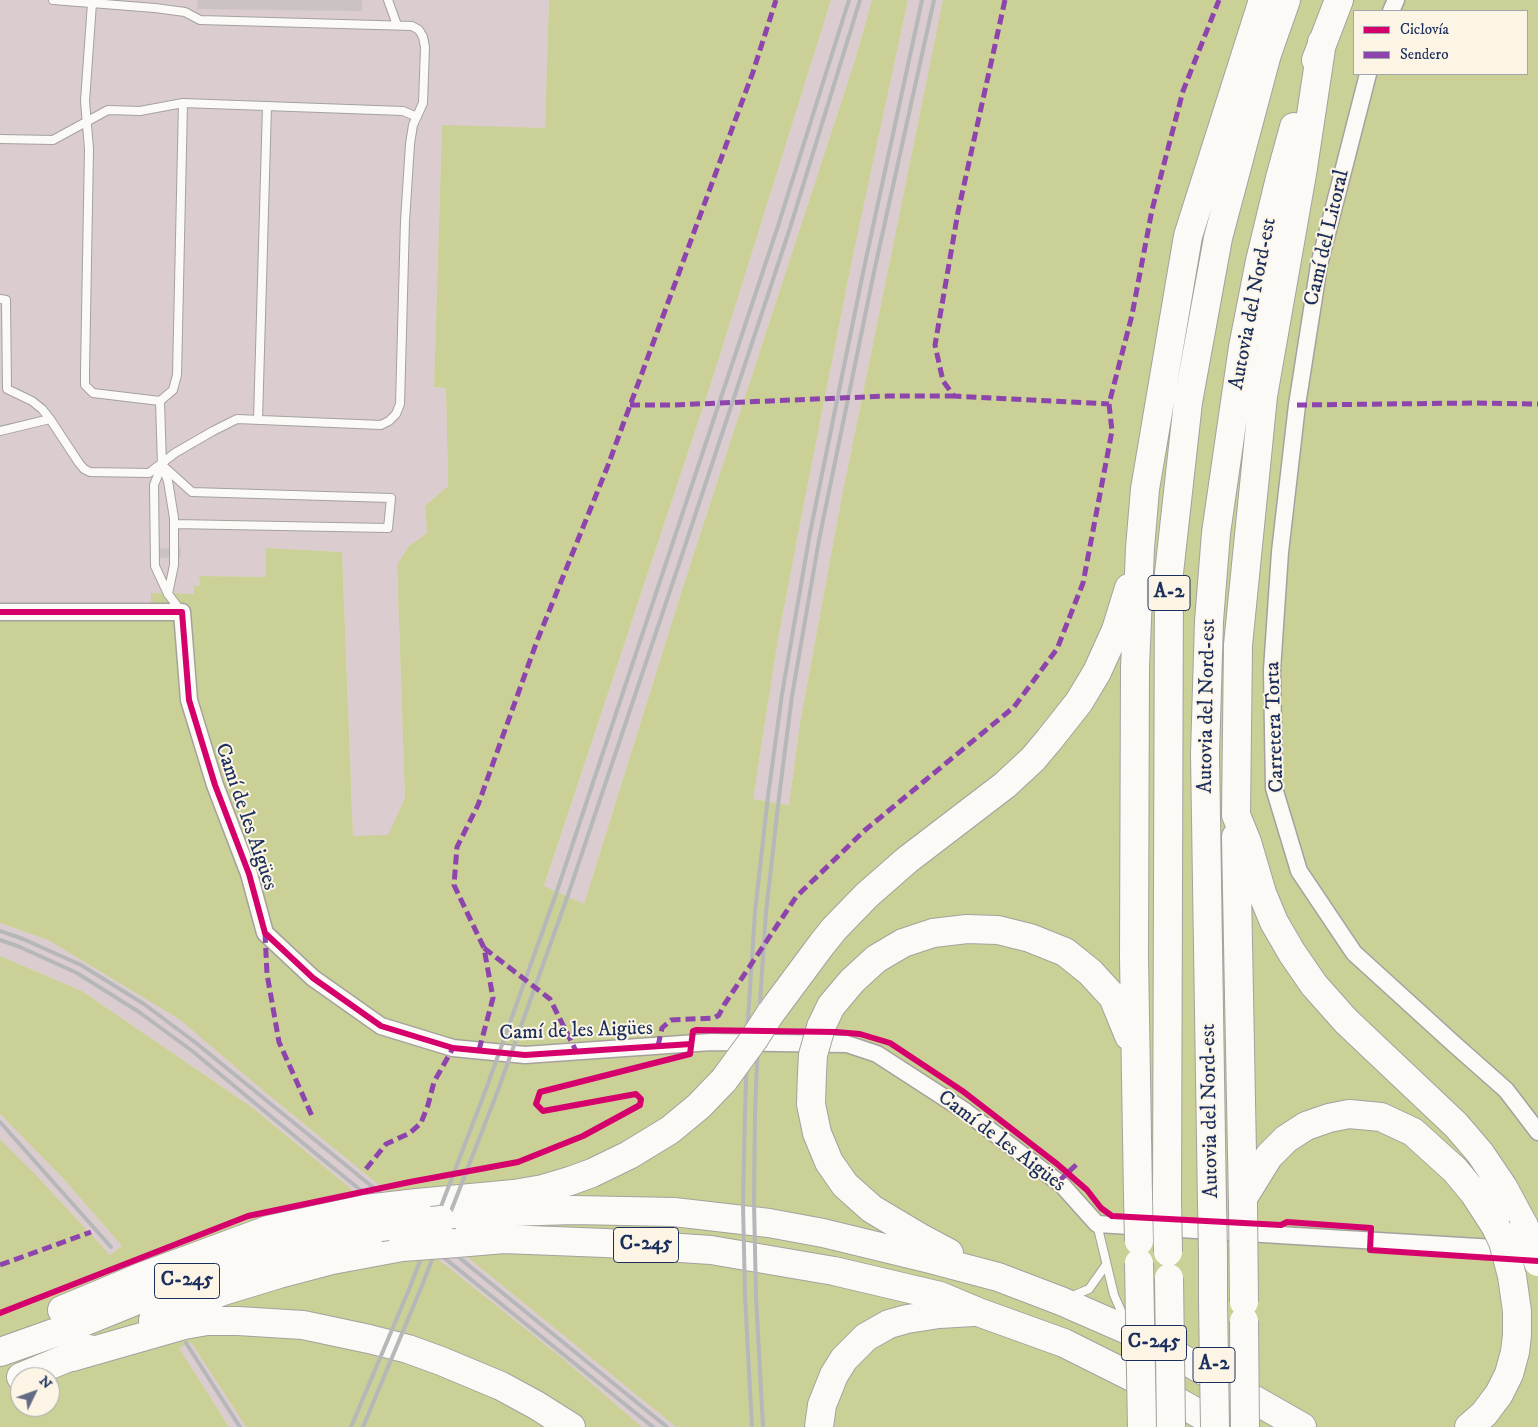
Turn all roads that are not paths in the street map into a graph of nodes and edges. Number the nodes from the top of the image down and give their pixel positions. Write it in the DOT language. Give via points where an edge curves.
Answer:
graph roads {
  1 [pos="53,0"];
  2 [pos="57,0"];
  3 [pos="388,0"];
  4 [pos="1263,0"];
  5 [pos="1286,0"];
  6 [pos="1339,0"];
  7 [pos="92,3"];
  8 [pos="155,4"];
  9 [pos="397,25"];
  10 [pos="1322,42"];
  11 [pos="1368,75"];
  12 [pos="183,103"];
  13 [pos="267,106"];
  14 [pos="417,117"];
  15 [pos="87,122"];
  16 [pos="0,139"];
  17 [pos="0,299"];
  18 [pos="160,401"];
  19 [pos="1297,405"];
  20 [pos="50,419"];
  21 [pos="258,420"];
  22 [pos="0,431"];
  23 [pos="162,465"];
  24 [pos="174,524"];
  25 [pos="1140,548"];
  26 [pos="168,594"];
  27 [pos="0,612"];
  28 [pos="182,612"];
  29 [pos="1236,815"];
  30 [pos="1135,1053"];
  31 [pos="1538,1132"];
  32 [pos="1243,1202"];
  33 [pos="373,1218"];
  34 [pos="1097,1224"];
  35 [pos="1538,1250"];
  36 [pos="1538,1262"];
  37 [pos="1106,1265"];
  38 [pos="998,1277"];
  39 [pos="1062,1301"];
  40 [pos="978,1312"];
  41 [pos="1130,1331"];
  42 [pos="0,1335"];
  43 [pos="0,1352"];
  44 [pos="72,1357"];
  45 [pos="46,1367"];
  46 [pos="571,1427"];
  47 [pos="819,1427"];
  48 [pos="1142,1427"];
  49 [pos="1171,1427"];
  50 [pos="1215,1427"];
  51 [pos="1223,1427"];
  52 [pos="1245,1427"];
  53 [pos="1302,1427"];
  54 [pos="1469,1427"];
  1 -- 2 [label="lane"];
  2 -- 7 [label="lane"];
  3 -- 9 [label="lane"];
  4 -- 25 [label="highway" via="1188,236 1146,489"];
  5 -- 49 [label="highway, Autovia del Nord-est / A-2, bridge" via="1267,54 1218,238 1188,402 1169,573 1167,1200"];
  6 -- 10 [label="highway, Autovia del Nord-est / A-2"];
  7 -- 8 [label="lane"];
  7 -- 15 [label="lane" via="85,101"];
  8 -- 9 [label="lane" via="185,12 200,20"];
  9 -- 14 [label="lane" via="412,26 423,37 423,103"];
  10 -- 29 [label="highway" via="1263,396 1238,645"];
  10 -- 50 [label="highway, Autovia del Nord-est / A-2, bridge" via="1280,178 1243,347 1216,533 1209,621 1206,754"];
  11 -- 19 [label="street, Camí del Litoral" via="1319,265"];
  12 -- 13 [label="lane"];
  12 -- 15 [label="lane" via="140,111 108,110"];
  12 -- 18 [label="lane" via="177,375 173,390"];
  13 -- 14 [label="lane" via="403,110"];
  13 -- 21 [label="lane"];
  14 -- 21 [label="lane" via="410,144 400,404 396,414 390,422 381,425"];
  15 -- 16 [label="lane" via="53,140"];
  15 -- 18 [label="lane" via="90,149 85,385 93,393"];
  17 -- 20 [label="lane" via="6,300 7,389 32,401"];
  18 -- 23 [label="lane"];
  19 -- 31 [label="street, Carretera Torta" via="1280,552 1272,670 1274,788 1299,871 1354,953 1506,1090"];
  20 -- 22 [label="lane"];
  20 -- 23 [label="lane" via="79,463 90,472 149,473"];
  21 -- 23 [label="lane" via="237,419 175,453"];
  23 -- 24 [label="lane" via="168,481"];
  23 -- 24 [label="lane" via="192,492 391,498 388,528"];
  23 -- 26 [label="lane" via="154,486 155,566"];
  24 -- 26 [label="lane" via="174,565"];
  25 -- 30 [label="highway" via="1135,668"];
  25 -- 33 [label="highway, bridge" via="1116,630 1105,655 1089,687 1059,728 1005,785 907,860 861,900 822,944 724,1080 698,1106 670,1130 592,1173 514,1194 417,1203"];
  26 -- 28 [label="lane"];
  27 -- 28 [label="street"];
  28 -- 34 [label="street, Camí de les Aigües" via="189,700 215,785 249,874 265,933 313,978 381,1026 453,1048 525,1054 711,1042 847,1044 877,1054 965,1111 1062,1185"];
  29 -- 32 [label="highway"];
  29 -- 36 [label="highway, bridge" via="1262,893 1292,953 1346,1021 1456,1125 1480,1153 1504,1187"];
  30 -- 38 [label="highway, bridge" via="1113,997 1090,972 1065,952 998,930 967,929 903,943 876,959 831,1006 820,1027 813,1055 810,1104 817,1134 829,1162 845,1185 872,1209"];
  30 -- 48 [label="highway, bridge"];
  32 -- 52 [label="highway, bridge"];
  32 -- 54 [label="highway, bridge" via="1269,1156 1286,1140 1306,1126 1349,1114 1380,1117 1413,1132 1455,1170 1474,1192 1503,1242 1517,1311 1515,1352 1509,1374 1484,1414"];
  33 -- 38 [label="highway, C-245, bridge" via="441,1220 506,1212 574,1210 674,1212 823,1233"];
  33 -- 42 [label="highway" via="268,1230 141,1277"];
  33 -- 43 [label="highway, C-245" via="325,1238 167,1288"];
  34 -- 35 [label="street"];
  34 -- 37 [label="lane"];
  37 -- 39 [label="lane" via="1089,1289"];
  37 -- 41 [label="lane" via="1114,1296"];
  38 -- 39 [label="highway, C-245"];
  39 -- 41 [label="highway, C-245"];
  40 -- 44 [label="highway, C-245, bridge" via="940,1296 843,1273 711,1250 504,1239 402,1247 332,1260 223,1291"];
  40 -- 47 [label="highway" via="907,1319 889,1324 866,1338 844,1359 834,1375 822,1405"];
  40 -- 51 [label="highway, C-245" via="1064,1343"];
  41 -- 53 [label="highway, C-245"];
  44 -- 45 [label="highway, C-245"];
  44 -- 46 [label="highway" via="207,1321 303,1325 408,1349 442,1361 501,1386"];
}
